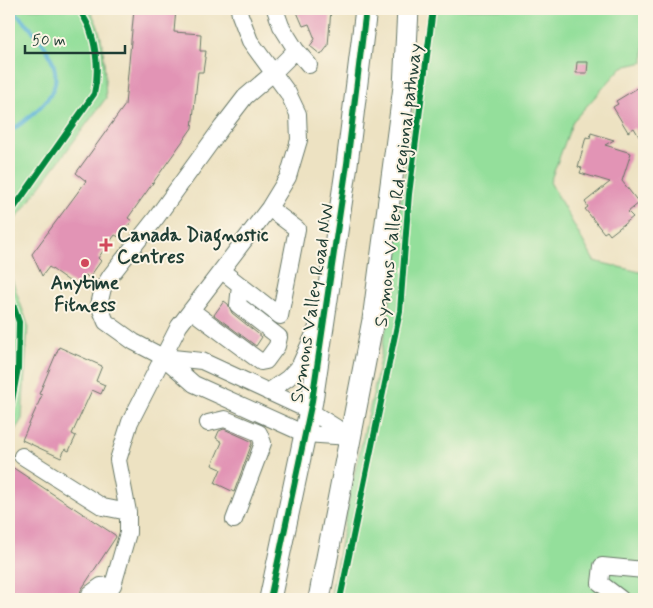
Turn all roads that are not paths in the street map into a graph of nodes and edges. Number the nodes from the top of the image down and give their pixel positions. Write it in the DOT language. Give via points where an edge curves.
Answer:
graph roads {
  1 [pos="239,9"];
  2 [pos="275,9"];
  3 [pos="366,9"];
  4 [pos="408,9"];
  5 [pos="423,9"];
  6 [pos="296,50"];
  7 [pos="309,65"];
  8 [pos="272,74"];
  9 [pos="404,87"];
  10 [pos="268,208"];
  11 [pos="222,271"];
  12 [pos="240,285"];
  13 [pos="326,307"];
  14 [pos="191,310"];
  15 [pos="280,316"];
  16 [pos="279,337"];
  17 [pos="164,357"];
  18 [pos="268,392"];
  19 [pos="310,411"];
  20 [pos="208,423"];
  21 [pos="305,434"];
  22 [pos="350,437"];
  23 [pos="22,456"];
  24 [pos="128,512"];
  25 [pos="234,520"];
  26 [pos="644,570"];
  27 [pos="102,593"];
  28 [pos="270,599"];
  29 [pos="319,599"];
  30 [pos="621,599"];
  1 -- 8 [label="lane" via="250,41"];
  2 -- 6 [label="lane"];
  3 -- 13 [label="main road, Symons Valley Road NW"];
  4 -- 9 [label="main road"];
  5 -- 9 [label="main road"];
  6 -- 7 [label="lane"];
  6 -- 8 [label="lane"];
  8 -- 10 [label="lane" via="288,93 298,114 299,140 288,177"];
  8 -- 17 [label="lane" via="239,104 103,288 99,305 106,322 134,342"];
  9 -- 22 [label="main road" via="373,320"];
  10 -- 11 [label="lane"];
  10 -- 15 [label="lane" via="297,229"];
  11 -- 12 [label="lane"];
  11 -- 14 [label="lane"];
  12 -- 15 [label="lane"];
  12 -- 16 [label="lane" via="238,305"];
  13 -- 18 [label="lane" via="300,364 288,378"];
  13 -- 19 [label="main road, Symons Valley Road NW"];
  14 -- 16 [label="lane" via="261,362 266,361 277,346"];
  14 -- 17 [label="lane"];
  15 -- 16 [label="lane"];
  17 -- 18 [label="lane" via="202,361"];
  17 -- 21 [label="lane" via="194,384"];
  17 -- 24 [label="lane" via="130,422 118,460"];
  18 -- 19 [label="lane"];
  19 -- 21 [label="main road, Symons Valley Road NW"];
  19 -- 22 [label="lane"];
  20 -- 25 [label="lane" via="225,419 259,433 263,443"];
  21 -- 22 [label="lane"];
  21 -- 28 [label="main road, Symons Valley Road NW"];
  22 -- 29 [label="main road"];
  23 -- 24 [label="lane" via="103,507"];
  24 -- 27 [label="lane" via="128,533"];
  26 -- 30 [label="lane" via="602,566 600,583"];
}
